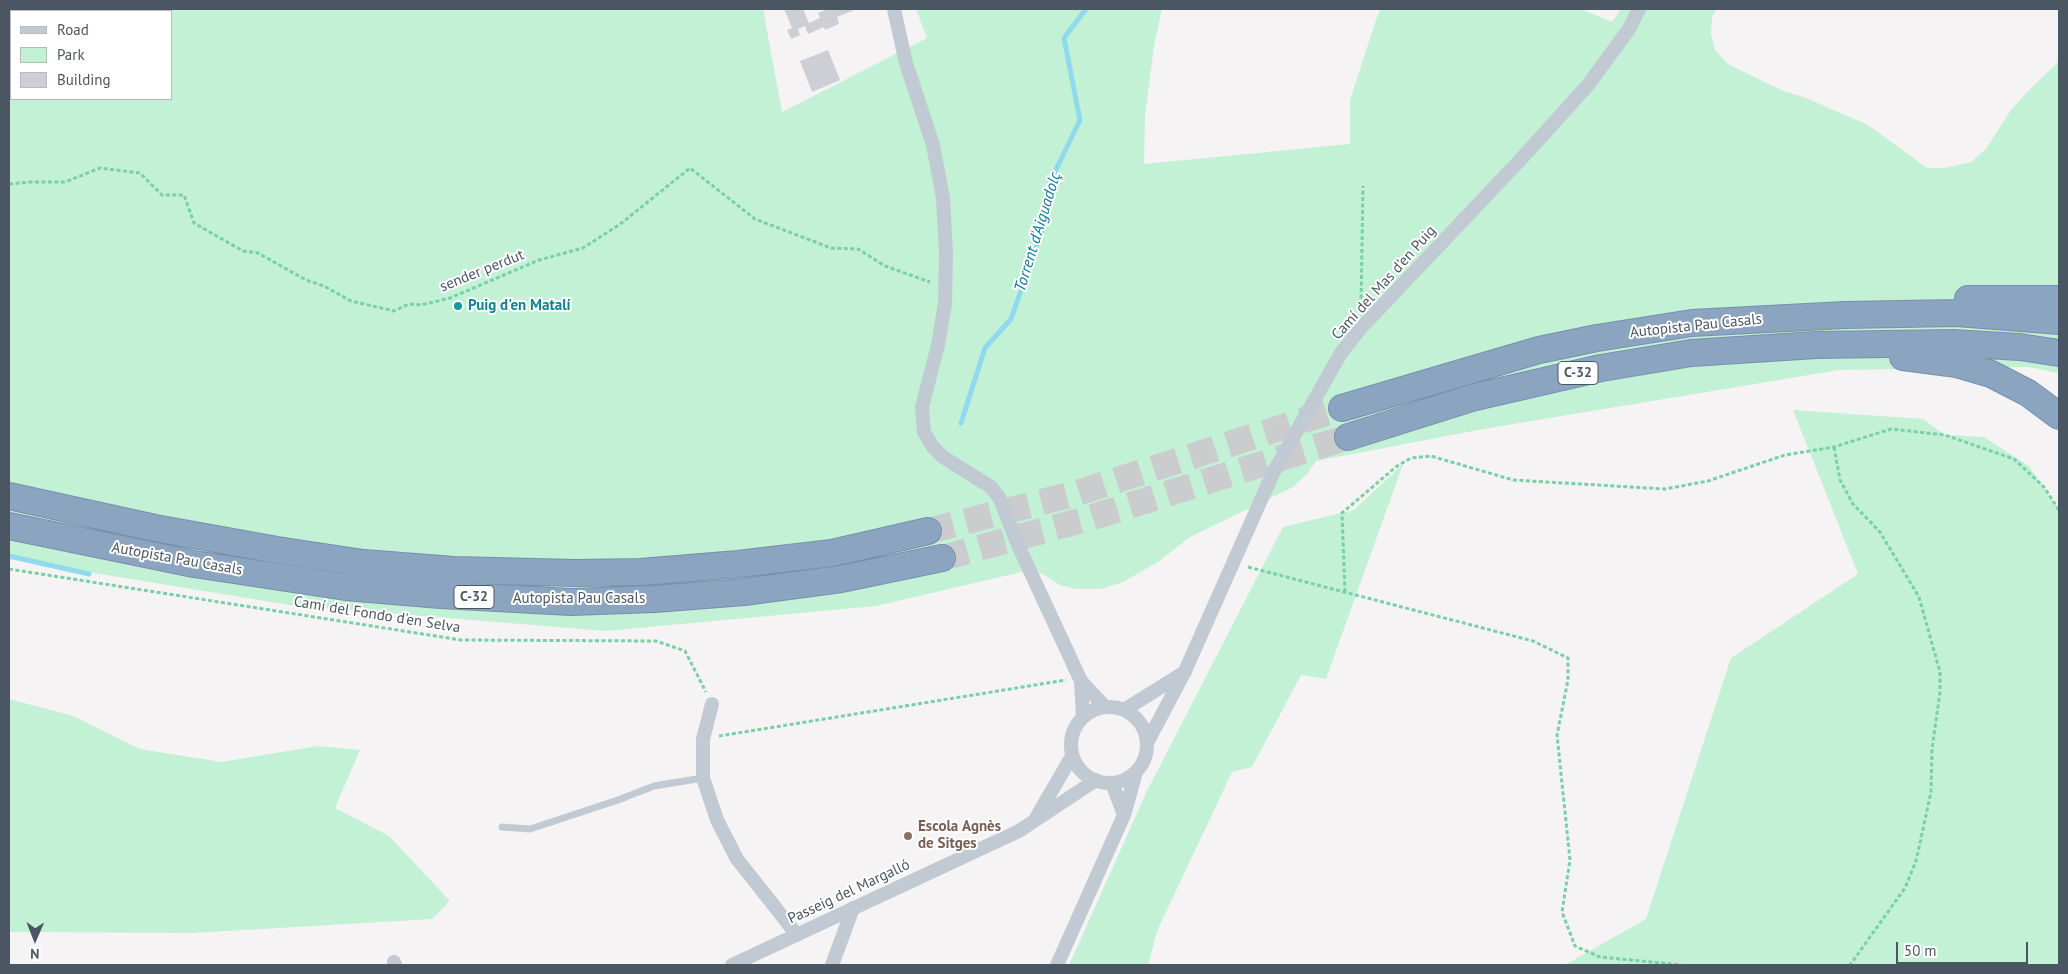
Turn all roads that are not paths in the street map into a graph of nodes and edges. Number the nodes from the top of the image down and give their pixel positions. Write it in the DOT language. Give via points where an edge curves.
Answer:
graph roads {
  1 [pos="894,9"];
  2 [pos="1639,9"];
  3 [pos="2059,299"];
  4 [pos="1727,320"];
  5 [pos="2059,321"];
  6 [pos="1816,345"];
  7 [pos="2059,353"];
  8 [pos="1342,408"];
  9 [pos="2059,416"];
  10 [pos="1348,437"];
  11 [pos="9,496"];
  12 [pos="9,526"];
  13 [pos="928,531"];
  14 [pos="942,558"];
  15 [pos="1185,671"];
  16 [pos="1081,681"];
  17 [pos="712,704"];
  18 [pos="1105,707"];
  19 [pos="1124,710"];
  20 [pos="1083,717"];
  21 [pos="1147,743"];
  22 [pos="1072,756"];
  23 [pos="1136,772"];
  24 [pos="703,778"];
  25 [pos="1096,780"];
  26 [pos="1112,783"];
  27 [pos="1124,815"];
  28 [pos="1034,822"];
  29 [pos="502,828"];
  30 [pos="853,908"];
  31 [pos="797,935"];
  32 [pos="732,965"];
  33 [pos="832,965"];
  34 [pos="1057,965"];
  1 -- 16 [label="street" via="906,64 933,145 943,198 945,303 922,407 924,432 943,457 991,487 1000,499"];
  2 -- 15 [label="street, Camí del Mas d'en Puig" via="1588,85 1341,353 1273,473"];
  3 -- 4 [label="highway" via="1977,298 1786,304"];
  4 -- 5 [label="highway, Autopista Pau Casals / C-32" via="1957,313"];
  4 -- 8 [label="highway, Autopista Pau Casals / C-32" via="1652,329 1539,350"];
  6 -- 7 [label="highway, Autopista Pau Casals / C-32" via="1953,343"];
  6 -- 9 [label="highway" via="1957,364 1991,374 2028,393"];
  6 -- 10 [label="highway, Autopista Pau Casals / C-32" via="1691,353 1601,368 1475,397"];
  11 -- 13 [label="highway, Autopista Pau Casals / C-32" via="154,528 277,550 363,563 464,570 641,572 738,564 832,553"];
  12 -- 14 [label="highway, Autopista Pau Casals / C-32" via="194,564 346,587 571,602 744,592 841,579"];
  15 -- 19 [label="street"];
  15 -- 21 [label="street, Camí del Mas d'en Puig"];
  16 -- 18 [label="street"];
  16 -- 20 [label="street"];
  17 -- 24 [label="street" via="703,739"];
  18 -- 19 [label="street"];
  18 -- 20 [label="street"];
  19 -- 21 [label="street" via="1140,723"];
  20 -- 22 [label="street" via="1072,737"];
  21 -- 23 [label="street" via="1144,758"];
  22 -- 25 [label="street" via="1082,772"];
  22 -- 28 [label="street"];
  23 -- 26 [label="street"];
  23 -- 27 [label="street"];
  24 -- 29 [label="lane" via="654,786 530,829"];
  24 -- 31 [label="street" via="717,820 737,858"];
  25 -- 26 [label="street"];
  25 -- 28 [label="street, Passeig del Margalló"];
  26 -- 27 [label="street"];
  27 -- 34 [label="street"];
  28 -- 30 [label="street, Passeig del Margalló"];
  30 -- 31 [label="street, Passeig del Margalló"];
  30 -- 33 [label="street"];
  31 -- 32 [label="street, Passeig del Margalló"];
}
